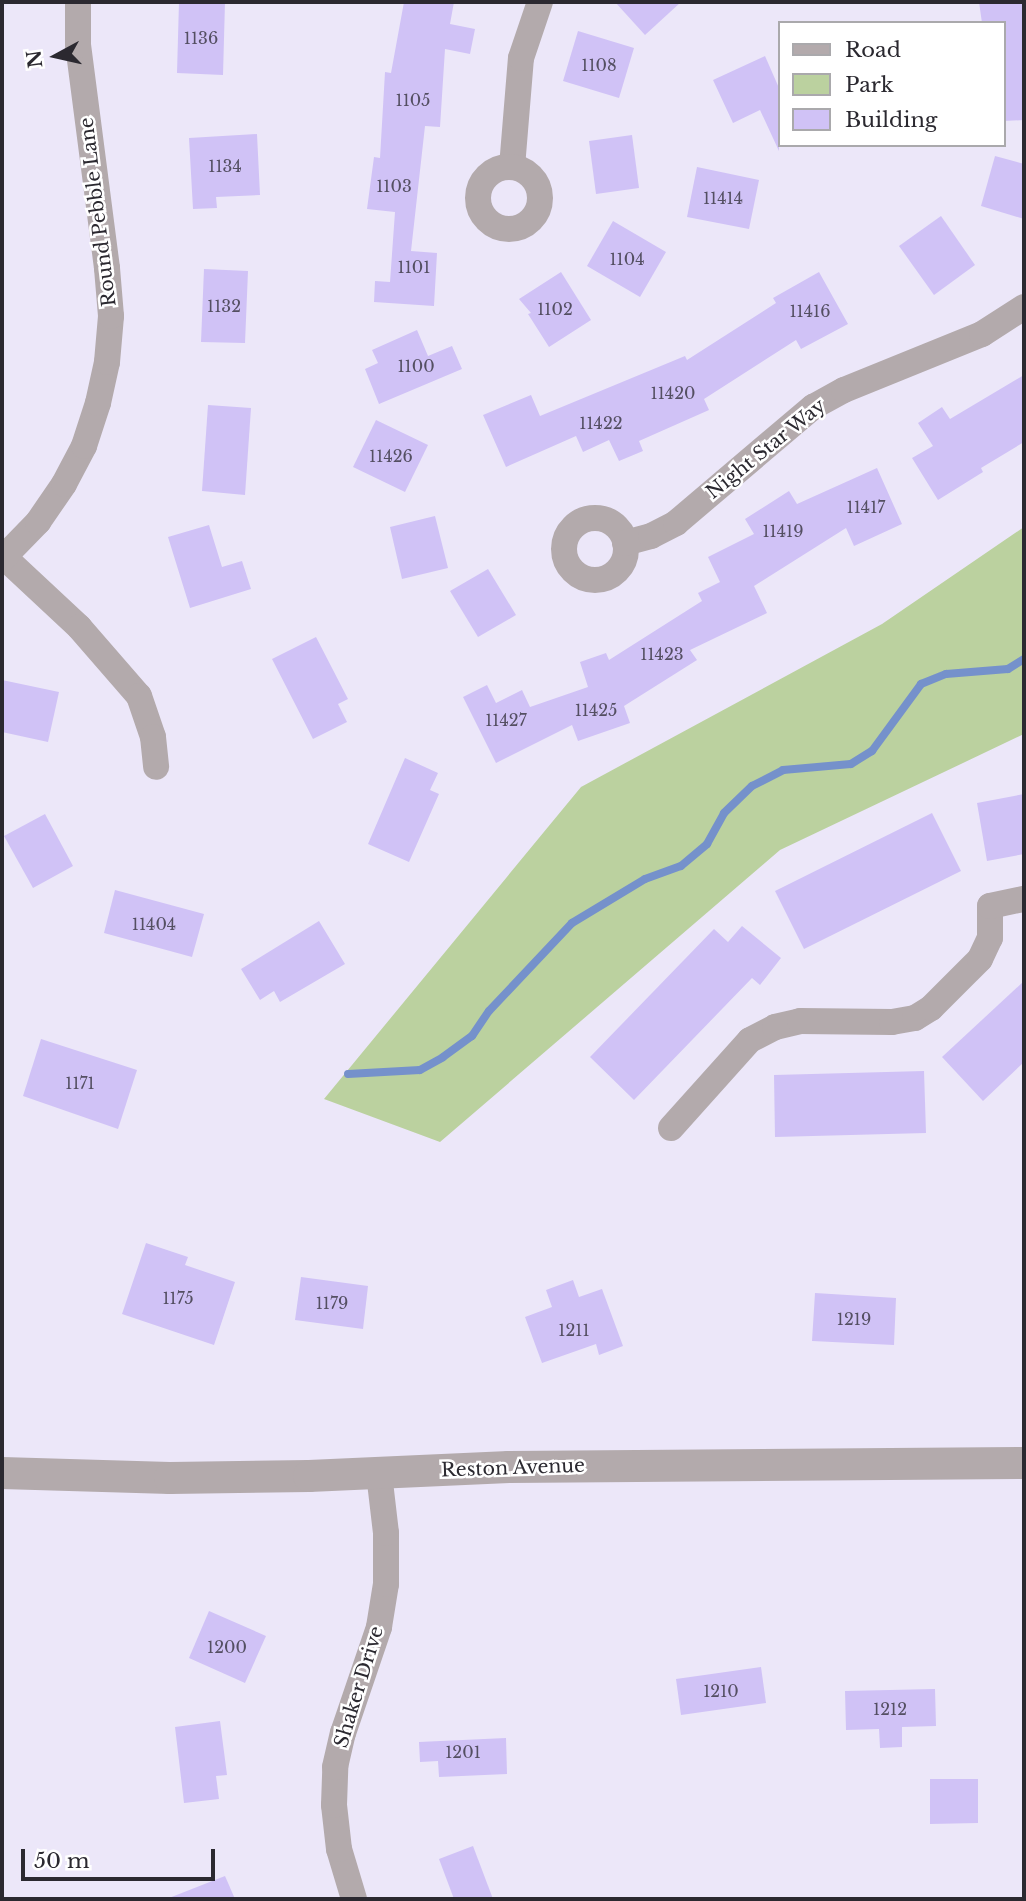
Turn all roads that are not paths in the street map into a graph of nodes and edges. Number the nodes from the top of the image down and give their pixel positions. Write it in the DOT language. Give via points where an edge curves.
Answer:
graph roads {
  1 [pos="78,2"];
  2 [pos="540,2"];
  3 [pos="512,167"];
  4 [pos="1024,307"];
  5 [pos="625,543"];
  6 [pos="3,558"];
  7 [pos="156,767"];
  8 [pos="1024,899"];
  9 [pos="671,1128"];
  10 [pos="1024,1462"];
  11 [pos="379,1473"];
  12 [pos="2,1474"];
  13 [pos="354,1899"];
  1 -- 6 [label="street, Round Pebble Lane" via="78,45 111,316 107,362 84,446 64,484 38,522"];
  2 -- 3 [label="street" via="521,58"];
  4 -- 5 [label="street, Night Star Way" via="982,334 813,407 676,523"];
  6 -- 7 [label="street" via="79,627 133,688 153,737"];
  8 -- 9 [label="street" via="990,906 989,938 980,959 931,1008 915,1018 892,1022 800,1021 775,1027 750,1040"];
  10 -- 11 [label="street, Reston Avenue" via="509,1467"];
  11 -- 12 [label="street, Reston Avenue" via="170,1478"];
  11 -- 13 [label="street, Shaker Drive" via="386,1584 379,1627 342,1733 335,1767 339,1849"];
}
